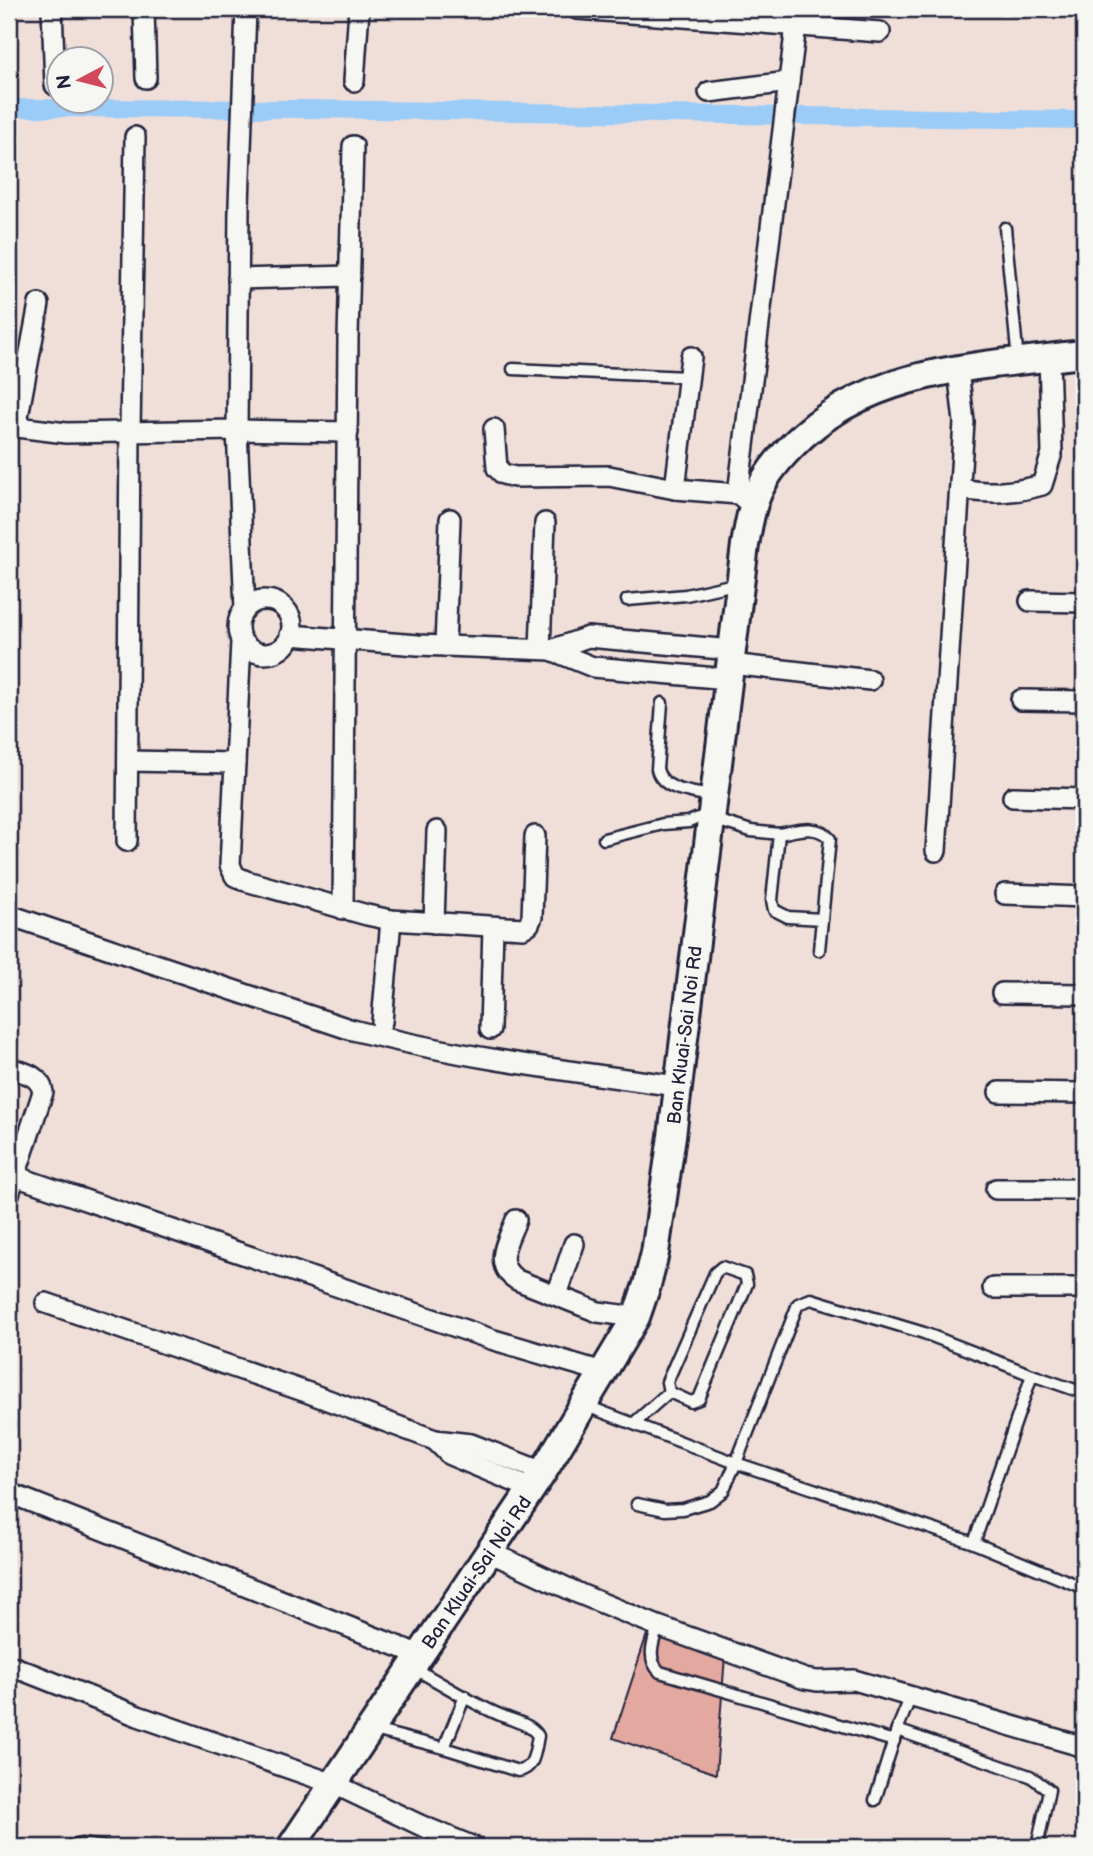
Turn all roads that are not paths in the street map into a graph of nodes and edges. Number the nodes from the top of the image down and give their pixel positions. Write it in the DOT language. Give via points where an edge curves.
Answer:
graph roads {
  1 [pos="52,9"];
  2 [pos="144,9"];
  3 [pos="246,9"];
  4 [pos="359,9"];
  5 [pos="577,9"];
  6 [pos="797,17"];
  7 [pos="880,32"];
  8 [pos="53,46"];
  9 [pos="146,78"];
  10 [pos="354,81"];
  11 [pos="789,82"];
  12 [pos="709,92"];
  13 [pos="135,137"];
  14 [pos="353,146"];
  15 [pos="1005,228"];
  16 [pos="350,276"];
  17 [pos="238,279"];
  18 [pos="39,304"];
  19 [pos="1084,354"];
  20 [pos="691,357"];
  21 [pos="1049,358"];
  22 [pos="1018,362"];
  23 [pos="513,369"];
  24 [pos="958,370"];
  25 [pos="687,377"];
  26 [pos="13,427"];
  27 [pos="494,429"];
  28 [pos="237,430"];
  29 [pos="130,431"];
  30 [pos="348,432"];
  31 [pos="675,489"];
  32 [pos="961,489"];
  33 [pos="746,500"];
  34 [pos="450,519"];
  35 [pos="545,523"];
  36 [pos="740,582"];
  37 [pos="627,600"];
  38 [pos="1030,601"];
  39 [pos="1084,602"];
  40 [pos="245,608"];
  41 [pos="290,635"];
  42 [pos="347,639"];
  43 [pos="241,642"];
  44 [pos="446,646"];
  45 [pos="545,650"];
  46 [pos="730,664"];
  47 [pos="870,680"];
  48 [pos="1021,701"];
  49 [pos="1084,701"];
  50 [pos="662,703"];
  51 [pos="128,761"];
  52 [pos="235,763"];
  53 [pos="1013,797"];
  54 [pos="1084,799"];
  55 [pos="713,809"];
  56 [pos="438,831"];
  57 [pos="779,834"];
  58 [pos="535,836"];
  59 [pos="604,839"];
  60 [pos="127,841"];
  61 [pos="936,851"];
  62 [pos="1005,894"];
  63 [pos="1084,897"];
  64 [pos="343,909"];
  65 [pos="9,915"];
  66 [pos="822,919"];
  67 [pos="391,920"];
  68 [pos="434,923"];
  69 [pos="493,927"];
  70 [pos="819,950"];
  71 [pos="1002,993"];
  72 [pos="1084,994"];
  73 [pos="382,1022"];
  74 [pos="490,1029"];
  75 [pos="9,1068"];
  76 [pos="677,1086"];
  77 [pos="999,1092"];
  78 [pos="1084,1093"];
  79 [pos="11,1181"];
  80 [pos="996,1189"];
  81 [pos="1084,1189"];
  82 [pos="516,1220"];
  83 [pos="574,1244"];
  84 [pos="993,1288"];
  85 [pos="1084,1288"];
  86 [pos="557,1295"];
  87 [pos="46,1303"];
  88 [pos="635,1317"];
  89 [pos="603,1372"];
  90 [pos="1032,1375"];
  91 [pos="669,1392"];
  92 [pos="1084,1393"];
  93 [pos="584,1405"];
  94 [pos="634,1423"];
  95 [pos="736,1463"];
  96 [pos="538,1480"];
  97 [pos="9,1493"];
  98 [pos="637,1504"];
  99 [pos="974,1544"];
  100 [pos="489,1552"];
  101 [pos="1084,1588"];
  102 [pos="658,1626"];
  103 [pos="416,1662"];
  104 [pos="9,1665"];
  105 [pos="465,1696"];
  106 [pos="911,1696"];
  107 [pos="372,1729"];
  108 [pos="897,1730"];
  109 [pos="894,1741"];
  110 [pos="1084,1747"];
  111 [pos="444,1748"];
  112 [pos="334,1784"];
  113 [pos="875,1800"];
  114 [pos="69,1847"];
  115 [pos="104,1847"];
  116 [pos="291,1847"];
  117 [pos="474,1847"];
  118 [pos="1037,1847"];
  1 -- 8 [label="street"];
  2 -- 9 [label="street"];
  3 -- 17 [label="street"];
  4 -- 10 [label="street"];
  5 -- 6 [label="street"];
  6 -- 7 [label="street"];
  6 -- 11 [label="street"];
  11 -- 12 [label="street"];
  11 -- 33 [label="street"];
  13 -- 29 [label="street"];
  14 -- 16 [label="street"];
  15 -- 22 [label="lane"];
  16 -- 17 [label="street"];
  16 -- 30 [label="street"];
  17 -- 28 [label="street"];
  18 -- 26 [label="street"];
  19 -- 21 [label="street, Ban Kluai-Sai Noi Rd"];
  20 -- 25 [label="street"];
  21 -- 22 [label="street, Ban Kluai-Sai Noi Rd"];
  21 -- 32 [label="street" via="1052,453 1042,485 1016,492"];
  22 -- 24 [label="street, Ban Kluai-Sai Noi Rd"];
  23 -- 25 [label="lane"];
  24 -- 32 [label="street" via="964,422"];
  24 -- 33 [label="street, Ban Kluai-Sai Noi Rd" via="887,385 826,416 782,456"];
  25 -- 31 [label="street"];
  26 -- 29 [label="street" via="66,433"];
  27 -- 31 [label="street" via="496,468 503,474 609,476"];
  28 -- 29 [label="street"];
  28 -- 30 [label="street"];
  28 -- 40 [label="street"];
  29 -- 51 [label="street"];
  30 -- 42 [label="street"];
  31 -- 33 [label="street"];
  32 -- 61 [label="street"];
  33 -- 36 [label="street, Ban Kluai-Sai Noi Rd"];
  34 -- 44 [label="street"];
  35 -- 45 [label="street"];
  36 -- 37 [label="lane" via="686,595"];
  36 -- 46 [label="street, Ban Kluai-Sai Noi Rd"];
  38 -- 39 [label="street"];
  40 -- 41 [label="street" via="264,599 278,602 288,612 293,626"];
  40 -- 43 [label="street" via="237,628"];
  41 -- 42 [label="street"];
  41 -- 43 [label="street" via="279,651 266,655 251,652"];
  42 -- 44 [label="street"];
  42 -- 64 [label="street"];
  43 -- 52 [label="street"];
  44 -- 45 [label="street"];
  45 -- 46 [label="street" via="593,667"];
  45 -- 46 [label="street" via="588,637"];
  46 -- 47 [label="street"];
  46 -- 55 [label="street, Ban Kluai-Sai Noi Rd"];
  48 -- 49 [label="street"];
  50 -- 55 [label="lane" via="658,775"];
  51 -- 52 [label="street"];
  51 -- 60 [label="street"];
  52 -- 64 [label="street" via="230,864 235,876"];
  53 -- 54 [label="street"];
  55 -- 57 [label="lane" via="751,831"];
  55 -- 59 [label="lane" via="689,822"];
  55 -- 76 [label="street, Ban Kluai-Sai Noi Rd"];
  56 -- 68 [label="street"];
  57 -- 66 [label="lane" via="774,910 788,917"];
  57 -- 66 [label="lane" via="813,830 830,839"];
  58 -- 69 [label="street" via="531,922 523,928"];
  62 -- 63 [label="street"];
  64 -- 67 [label="street"];
  65 -- 76 [label="street" via="361,1032 550,1069"];
  66 -- 70 [label="lane"];
  67 -- 68 [label="street"];
  67 -- 73 [label="street"];
  68 -- 69 [label="street"];
  69 -- 74 [label="street"];
  71 -- 72 [label="street"];
  75 -- 79 [label="street" via="35,1077 43,1092"];
  76 -- 88 [label="street, Ban Kluai-Sai Noi Rd" via="655,1253"];
  77 -- 78 [label="street"];
  79 -- 89 [label="street"];
  80 -- 81 [label="street"];
  82 -- 86 [label="street" via="503,1256 506,1273"];
  83 -- 86 [label="street"];
  84 -- 85 [label="street"];
  86 -- 88 [label="street" via="598,1312"];
  87 -- 96 [label="street" via="435,1440 471,1444"];
  88 -- 89 [label="street, Ban Kluai-Sai Noi Rd"];
  89 -- 93 [label="street, Ban Kluai-Sai Noi Rd"];
  90 -- 92 [label="lane"];
  90 -- 95 [label="lane" via="924,1333 804,1300 798,1304"];
  90 -- 99 [label="lane"];
  91 -- 91 [label="lane" via="691,1402 699,1399 747,1284 745,1275 717,1269 667,1382"];
  91 -- 94 [label="lane"];
  93 -- 94 [label="lane"];
  93 -- 96 [label="street, Ban Kluai-Sai Noi Rd"];
  94 -- 95 [label="lane"];
  95 -- 98 [label="lane" via="723,1491 696,1507 665,1510"];
  95 -- 99 [label="lane"];
  96 -- 100 [label="street, Ban Kluai-Sai Noi Rd"];
  97 -- 103 [label="street"];
  99 -- 101 [label="lane"];
  100 -- 102 [label="street"];
  100 -- 103 [label="street, Ban Kluai-Sai Noi Rd"];
  102 -- 106 [label="street" via="806,1679 854,1680"];
  102 -- 109 [label="lane" via="651,1656 660,1672"];
  103 -- 105 [label="lane"];
  103 -- 107 [label="street, Ban Kluai-Sai Noi Rd"];
  104 -- 112 [label="street" via="138,1716"];
  105 -- 111 [label="lane"];
  105 -- 111 [label="lane" via="533,1728 538,1736 533,1760 518,1772"];
  106 -- 108 [label="lane"];
  106 -- 110 [label="street"];
  107 -- 111 [label="lane"];
  107 -- 112 [label="street, Ban Kluai-Sai Noi Rd"];
  108 -- 109 [label="lane"];
  108 -- 118 [label="lane" via="1030,1776 1049,1790"];
  109 -- 113 [label="lane"];
  112 -- 116 [label="street, Ban Kluai-Sai Noi Rd"];
  112 -- 117 [label="street"];
  114 -- 115 [label="lane"];
}
